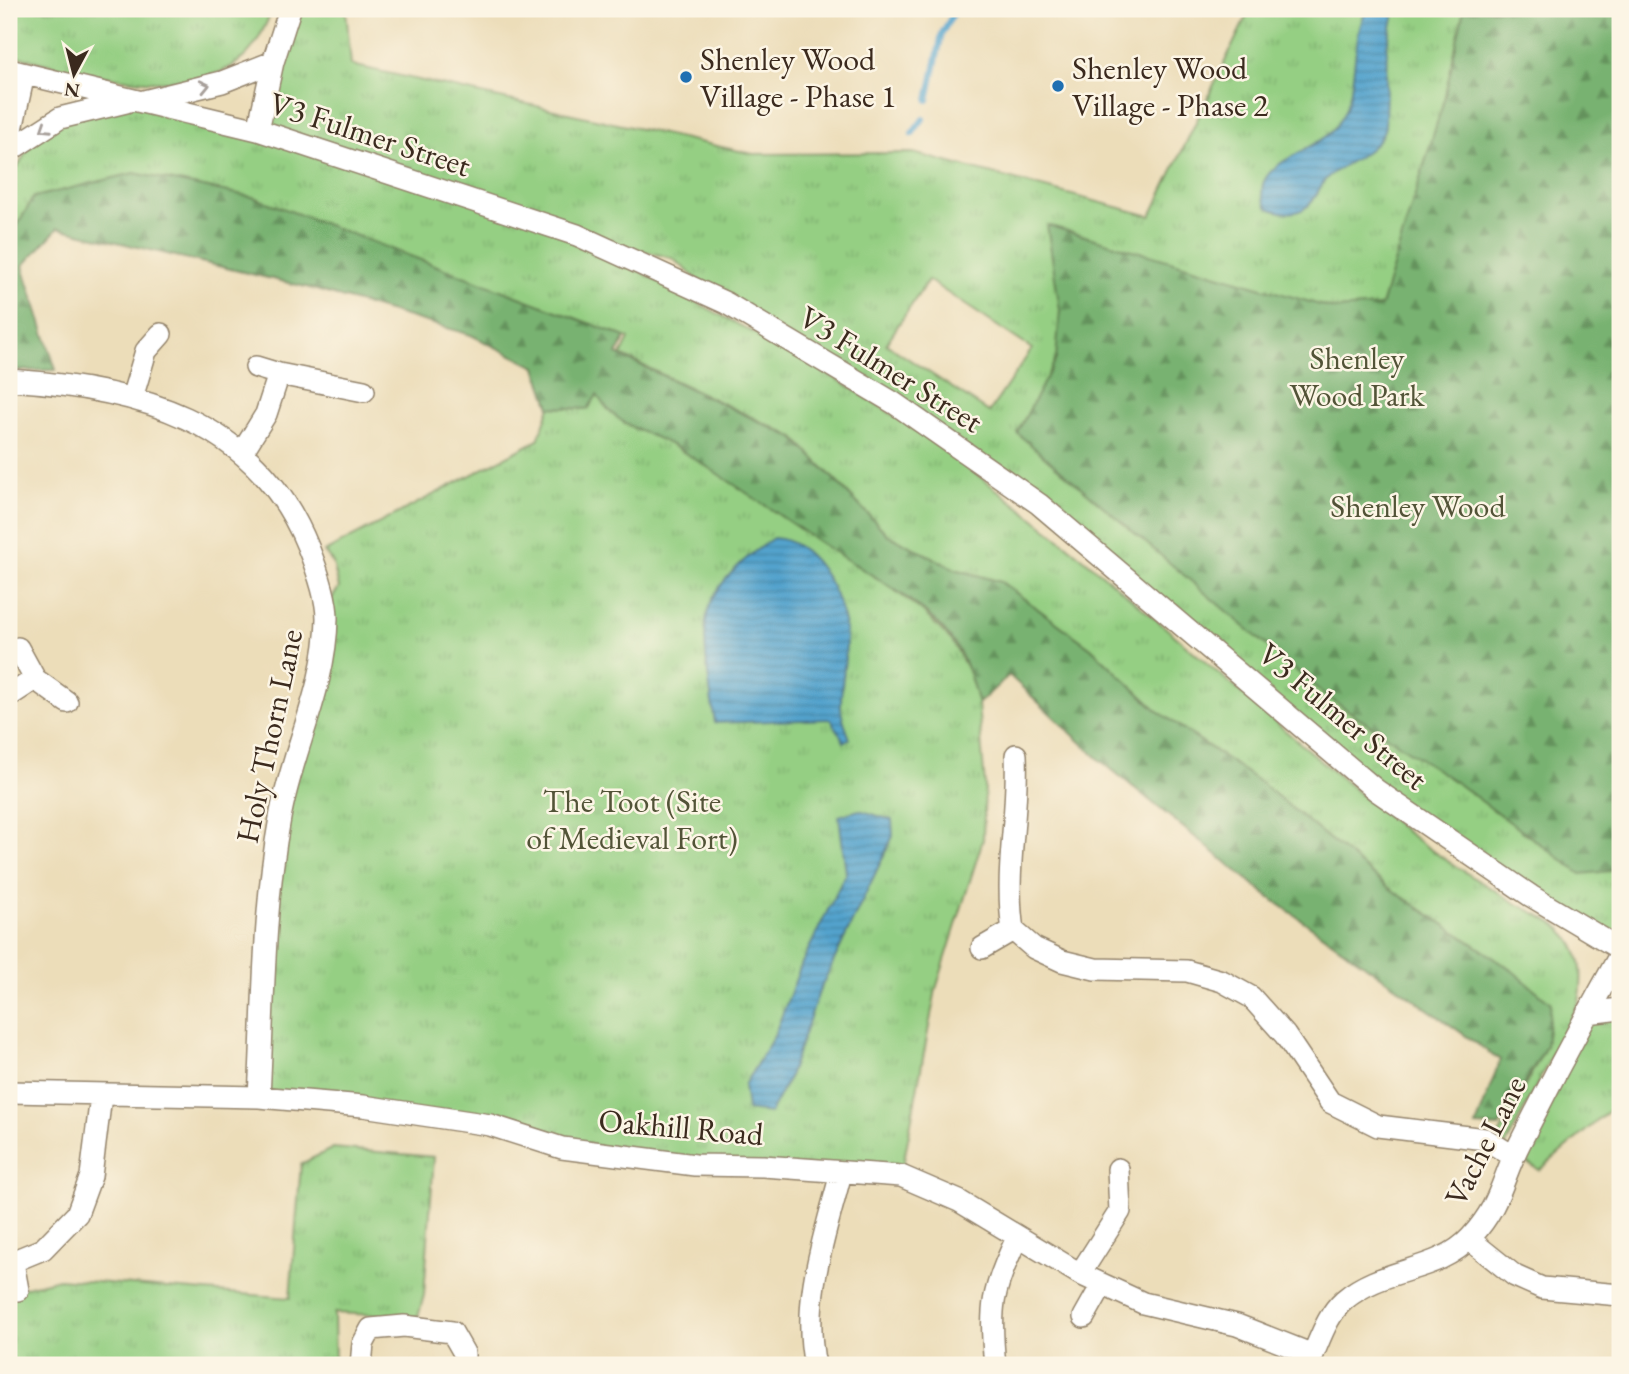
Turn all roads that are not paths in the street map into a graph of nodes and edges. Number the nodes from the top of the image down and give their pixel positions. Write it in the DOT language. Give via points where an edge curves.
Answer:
graph roads {
  1 [pos="290,9"];
  2 [pos="273,62"];
  3 [pos="16,72"];
  4 [pos="135,101"];
  5 [pos="258,130"];
  6 [pos="9,142"];
  7 [pos="9,151"];
  8 [pos="161,334"];
  9 [pos="256,367"];
  10 [pos="279,374"];
  11 [pos="9,380"];
  12 [pos="364,391"];
  13 [pos="132,398"];
  14 [pos="243,451"];
  15 [pos="18,648"];
  16 [pos="35,679"];
  17 [pos="9,696"];
  18 [pos="67,702"];
  19 [pos="1016,755"];
  20 [pos="1013,930"];
  21 [pos="982,948"];
  22 [pos="1620,949"];
  23 [pos="1620,955"];
  24 [pos="1620,1009"];
  25 [pos="1587,1013"];
  26 [pos="9,1092"];
  27 [pos="101,1096"];
  28 [pos="259,1097"];
  29 [pos="1513,1156"];
  30 [pos="1118,1169"];
  31 [pos="841,1173"];
  32 [pos="1017,1238"];
  33 [pos="1469,1239"];
  34 [pos="11,1263"];
  35 [pos="1080,1275"];
  36 [pos="1102,1285"];
  37 [pos="18,1290"];
  38 [pos="1620,1295"];
  39 [pos="1084,1317"];
  40 [pos="1311,1360"];
  41 [pos="361,1365"];
  42 [pos="464,1365"];
  43 [pos="815,1365"];
  44 [pos="995,1365"];
  1 -- 2 [label="street"];
  4 -- 2 [label="street, one-way" via="222,82"];
  2 -- 5 [label="street"];
  3 -- 4 [label="street, V3 Fulmer Street"];
  3 -- 6 [label="street"];
  4 -- 5 [label="street, V3 Fulmer Street"];
  4 -- 7 [label="street, one-way" via="60,118"];
  5 -- 22 [label="street, V3 Fulmer Street" via="578,235 726,303 894,403 1039,504 1376,790 1531,896"];
  8 -- 13 [label="street" via="138,347"];
  9 -- 10 [label="street"];
  10 -- 12 [label="street"];
  10 -- 14 [label="street" via="266,414"];
  11 -- 13 [label="street, Holy Thorn Lane" via="71,384"];
  13 -- 14 [label="street, Holy Thorn Lane" via="193,420"];
  14 -- 28 [label="street, Holy Thorn Lane" via="296,519 314,562 327,616 313,704 280,817 270,890"];
  15 -- 16 [label="street"];
  16 -- 17 [label="street"];
  16 -- 18 [label="street"];
  19 -- 20 [label="street"];
  20 -- 21 [label="street"];
  20 -- 29 [label="street" via="1034,948 1062,961 1095,969 1187,971 1222,981 1251,997 1285,1035 1330,1102 1378,1126 1485,1139"];
  23 -- 25 [label="street, Vache Lane"];
  24 -- 25 [label="street"];
  25 -- 29 [label="street, Vache Lane"];
  26 -- 27 [label="street, Oakhill Road"];
  27 -- 28 [label="street, Oakhill Road"];
  27 -- 34 [label="street" via="92,1176 77,1214 43,1249"];
  28 -- 31 [label="street, Oakhill Road" via="438,1115 562,1148 695,1165"];
  29 -- 33 [label="street, Vache Lane" via="1507,1181"];
  30 -- 35 [label="street" via="1120,1211"];
  31 -- 32 [label="street, Oakhill Road" via="901,1177 959,1201"];
  31 -- 43 [label="street" via="809,1313"];
  32 -- 35 [label="street, Oakhill Road"];
  32 -- 44 [label="street" via="997,1279 990,1317"];
  33 -- 38 [label="street" via="1492,1261 1542,1287"];
  33 -- 40 [label="street, Vache Lane" via="1432,1262 1373,1281 1343,1301 1330,1317"];
  34 -- 37 [label="street"];
  35 -- 36 [label="street, Oakhill Road"];
  36 -- 39 [label="street"];
  36 -- 40 [label="street, Oakhill Road" via="1143,1303 1237,1325"];
  41 -- 42 [label="street" via="363,1344 371,1329 404,1326 452,1332 464,1353"];
}
